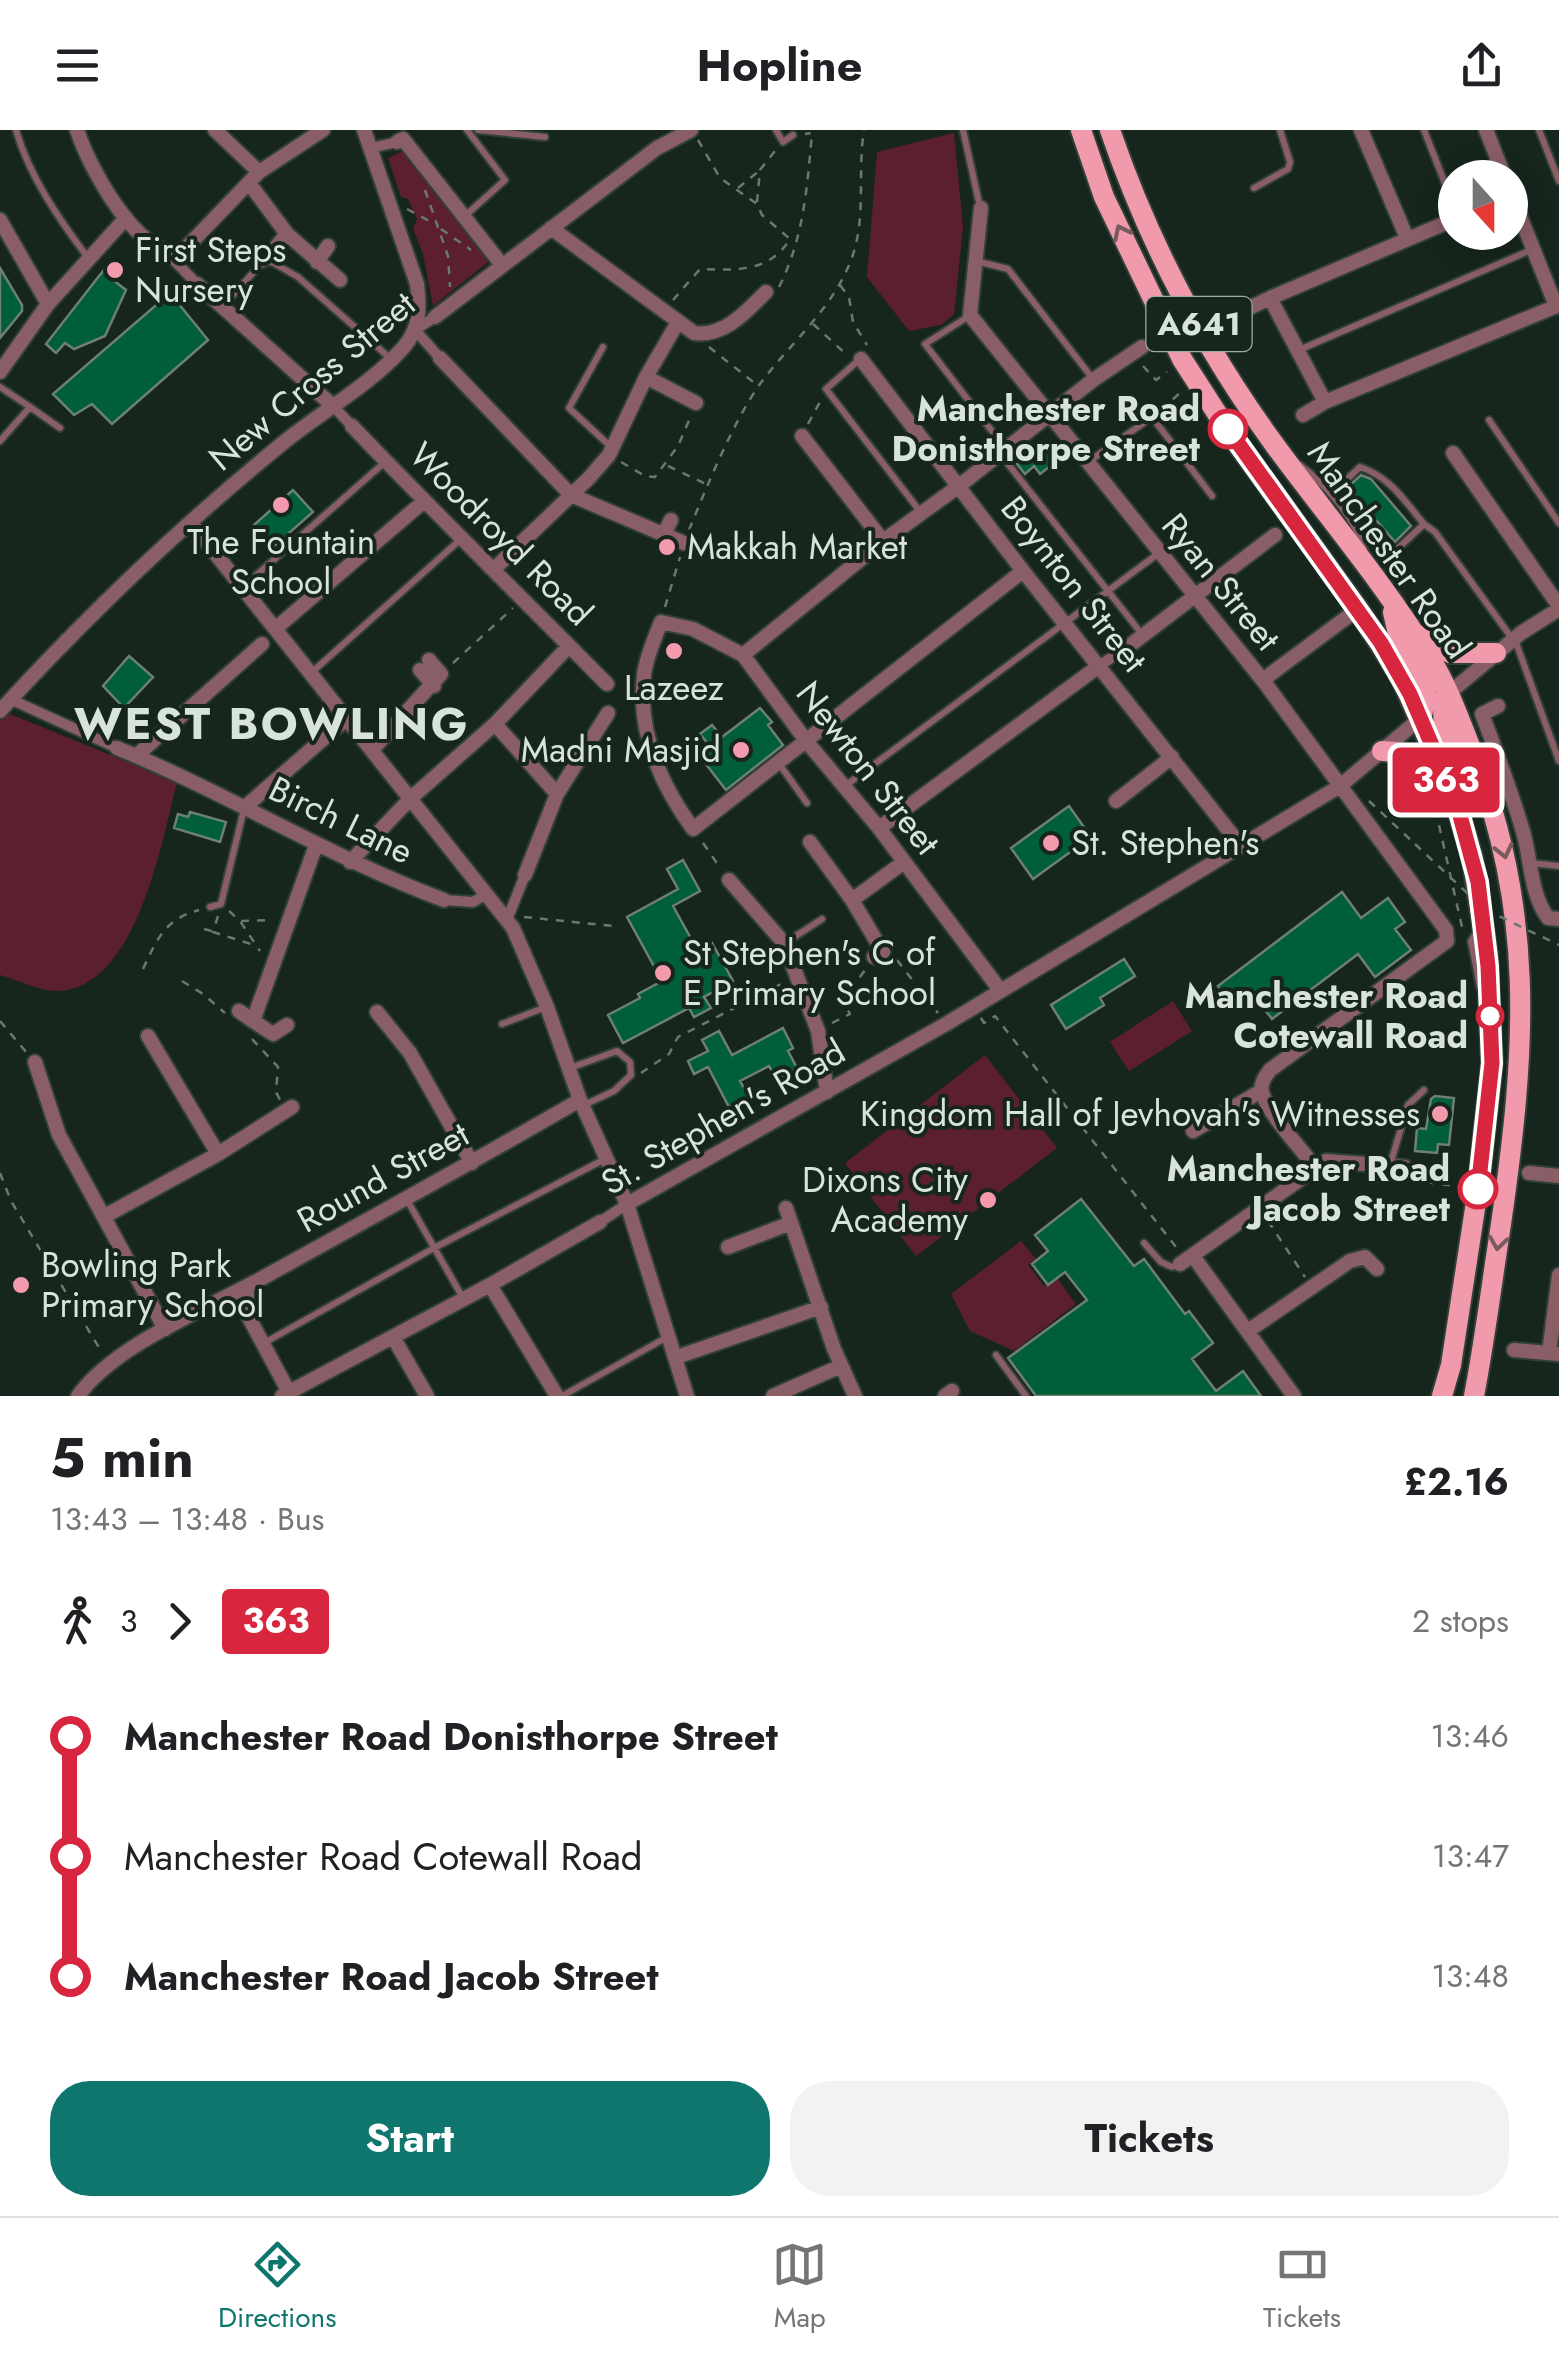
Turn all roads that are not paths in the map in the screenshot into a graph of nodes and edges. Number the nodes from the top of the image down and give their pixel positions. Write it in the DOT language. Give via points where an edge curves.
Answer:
graph roads {
  1 [pos="16,130"];
  2 [pos="77,130"];
  3 [pos="215,130"];
  4 [pos="323,130"];
  5 [pos="364,130"];
  6 [pos="468,130"];
  7 [pos="478,130"];
  8 [pos="654,130"];
  9 [pos="692,130"];
  10 [pos="776,130"];
  11 [pos="963,130"];
  12 [pos="1080,130"];
  13 [pos="1110,130"];
  14 [pos="1280,130"];
  15 [pos="1362,130"];
  16 [pos="1424,130"];
  17 [pos="1486,130"];
  18 [pos="1539,130"];
  19 [pos="793,135"];
  20 [pos="545,137"];
  21 [pos="397,142"];
  22 [pos="370,148"];
  23 [pos="657,148"];
  24 [pos="1497,160"];
  25 [pos="1438,165"];
  26 [pos="254,178"];
  27 [pos="1559,181"];
  28 [pos="1254,188"];
  29 [pos="981,208"];
  30 [pos="466,215"];
  31 [pos="126,218"];
  32 [pos="0,220"];
  33 [pos="1438,225"];
  34 [pos="551,228"];
  35 [pos="1407,238"];
  36 [pos="1528,240"];
  37 [pos="328,246"];
  38 [pos="1532,250"];
  39 [pos="168,254"];
  40 [pos="89,259"];
  41 [pos="975,261"];
  42 [pos="317,262"];
  43 [pos="502,265"];
  44 [pos="340,280"];
  45 [pos="198,284"];
  46 [pos="770,294"];
  47 [pos="1270,298"];
  48 [pos="48,304"];
  49 [pos="1558,306"];
  50 [pos="222,307"];
  51 [pos="970,315"];
  52 [pos="435,317"];
  53 [pos="1226,318"];
  54 [pos="678,322"];
  55 [pos="415,330"];
  56 [pos="603,347"];
  57 [pos="1138,350"];
  58 [pos="1297,351"];
  59 [pos="440,358"];
  60 [pos="391,360"];
  61 [pos="858,361"];
  62 [pos="0,372"];
  63 [pos="646,377"];
  64 [pos="1094,380"];
  65 [pos="0,387"];
  66 [pos="1325,402"];
  67 [pos="696,403"];
  68 [pos="333,406"];
  69 [pos="30,407"];
  70 [pos="1303,415"];
  71 [pos="1049,416"];
  72 [pos="1489,420"];
  73 [pos="352,426"];
  74 [pos="60,428"];
  75 [pos="802,436"];
  76 [pos="0,441"];
  77 [pos="610,451"];
  78 [pos="1003,451"];
  79 [pos="1453,452"];
  80 [pos="386,462"];
  81 [pos="1087,463"];
  82 [pos="1345,481"];
  83 [pos="959,486"];
  84 [pos="572,496"];
  85 [pos="1212,496"];
  86 [pos="423,502"];
  87 [pos="922,514"];
  88 [pos="191,523"];
  89 [pos="1559,523"];
  90 [pos="1424,524"];
  91 [pos="1276,536"];
  92 [pos="462,538"];
  93 [pos="883,541"];
  94 [pos="684,543"];
  95 [pos="1159,553"];
  96 [pos="495,568"];
  97 [pos="1023,572"];
  98 [pos="1380,574"];
  99 [pos="242,588"];
  100 [pos="1110,591"];
  101 [pos="1194,598"];
  102 [pos="1391,600"];
  103 [pos="1559,607"];
  104 [pos="1358,610"];
  105 [pos="1064,622"];
  106 [pos="275,630"];
  107 [pos="1412,630"];
  108 [pos="1514,639"];
  109 [pos="1138,640"];
  110 [pos="262,644"];
  111 [pos="569,646"];
  112 [pos="1496,653"];
  113 [pos="743,655"];
  114 [pos="425,665"];
  115 [pos="1099,666"];
  116 [pos="311,674"];
  117 [pos="1265,683"];
  118 [pos="607,684"];
  119 [pos="1448,694"];
  120 [pos="4,701"];
  121 [pos="1498,706"];
  122 [pos="608,712"];
  123 [pos="1420,718"];
  124 [pos="346,719"];
  125 [pos="495,724"];
  126 [pos="807,742"];
  127 [pos="117,748"];
  128 [pos="372,750"];
  129 [pos="1382,751"];
  130 [pos="136,756"];
  131 [pos="1172,757"];
  132 [pos="1559,761"];
  133 [pos="779,764"];
  134 [pos="844,786"];
  135 [pos="1340,786"];
  136 [pos="1440,788"];
  137 [pos="557,794"];
  138 [pos="411,798"];
  139 [pos="1116,801"];
  140 [pos="808,803"];
  141 [pos="245,807"];
  142 [pos="1460,818"];
  143 [pos="879,828"];
  144 [pos="810,842"];
  145 [pos="316,845"];
  146 [pos="1241,846"];
  147 [pos="350,862"];
  148 [pos="904,862"];
  149 [pos="1531,863"];
  150 [pos="1559,866"];
  151 [pos="526,876"];
  152 [pos="729,880"];
  153 [pos="487,894"];
  154 [pos="444,900"];
  155 [pos="852,900"];
  156 [pos="210,907"];
  157 [pos="508,918"];
  158 [pos="822,919"];
  159 [pos="1559,919"];
  160 [pos="784,943"];
  161 [pos="879,954"];
  162 [pos="1000,990"];
  163 [pos="547,1007"];
  164 [pos="378,1012"];
  165 [pos="232,1013"];
  166 [pos="502,1024"];
  167 [pos="287,1025"];
  168 [pos="251,1028"];
  169 [pos="148,1036"];
  170 [pos="34,1062"];
  171 [pos="569,1068"];
  172 [pos="1424,1090"];
  173 [pos="1262,1091"];
  174 [pos="827,1092"];
  175 [pos="581,1103"];
  176 [pos="289,1108"];
  177 [pos="1194,1132"];
  178 [pos="218,1154"];
  179 [pos="606,1159"];
  180 [pos="472,1162"];
  181 [pos="1314,1166"];
  182 [pos="1397,1166"];
  183 [pos="1528,1173"];
  184 [pos="1559,1176"];
  185 [pos="406,1198"];
  186 [pos="627,1204"];
  187 [pos="105,1216"];
  188 [pos="600,1222"];
  189 [pos="1144,1243"];
  190 [pos="728,1246"];
  191 [pos="434,1248"];
  192 [pos="1186,1260"];
  193 [pos="1377,1269"];
  194 [pos="1559,1275"];
  195 [pos="490,1285"];
  196 [pos="247,1286"];
  197 [pos="463,1300"];
  198 [pos="821,1307"];
  199 [pos="166,1329"];
  200 [pos="1248,1332"];
  201 [pos="670,1335"];
  202 [pos="392,1337"];
  203 [pos="263,1344"];
  204 [pos="1514,1350"];
  205 [pos="1554,1353"];
  206 [pos="996,1355"];
  207 [pos="677,1357"];
  208 [pos="841,1366"];
  209 [pos="287,1395"];
  210 [pos="78,1396"];
  211 [pos="428,1396"];
  212 [pos="559,1396"];
  213 [pos="688,1396"];
  214 [pos="772,1396"];
  215 [pos="855,1396"];
  216 [pos="1026,1396"];
  217 [pos="1294,1396"];
  218 [pos="1442,1396"];
  219 [pos="1474,1396"];
  1 -- 40 [label="lane" via="32,170"];
  2 -- 31 [label="street"];
  3 -- 26 [label="street"];
  4 -- 26 [label="street"];
  5 -- 22 [label="street"];
  6 -- 30 [label="lane" via="505,180"];
  7 -- 20 [label="lane"];
  8 -- 23 [label="street"];
  9 -- 23 [label="street, New Cross Street"];
  10 -- 19 [label="lane" via="783,142"];
  11 -- 29 [label="lane"];
  104 -- 12 [label="main road, Manchester Road / A641, one-way" via="1183,362 1104,197"];
  13 -- 98 [label="main road, Manchester Road / A641" via="1169,270 1238,392"];
  14 -- 28 [label="lane" via="1288,168"];
  15 -- 35 [label="street"];
  16 -- 25 [label="lane"];
  17 -- 24 [label="street"];
  18 -- 27 [label="lane"];
  21 -- 22 [label="street"];
  21 -- 30 [label="street" via="403,139"];
  22 -- 55 [label="street" via="417,284"];
  23 -- 34 [label="street, New Cross Street"];
  26 -- 39 [label="street" via="181,253"];
  26 -- 42 [label="street" via="282,240"];
  29 -- 41 [label="street"];
  30 -- 43 [label="street"];
  31 -- 39 [label="street"];
  31 -- 40 [label="street"];
  32 -- 48 [label="street"];
  33 -- 35 [label="street"];
  34 -- 43 [label="street, New Cross Street"];
  34 -- 54 [label="street"];
  35 -- 47 [label="street"];
  36 -- 38 [label="street"];
  37 -- 42 [label="street"];
  38 -- 49 [label="street"];
  38 -- 58 [label="lane"];
  39 -- 45 [label="street"];
  40 -- 48 [label="street"];
  41 -- 51 [label="street"];
  41 -- 64 [label="lane" via="1008,268"];
  42 -- 44 [label="street"];
  43 -- 52 [label="street, New Cross Street"];
  45 -- 50 [label="street"];
  46 -- 54 [label="street" via="710,335"];
  47 -- 53 [label="street"];
  47 -- 58 [label="street"];
  48 -- 62 [label="street"];
  49 -- 66 [label="street"];
  50 -- 60 [label="lane" via="270,261 298,277"];
  50 -- 68 [label="street"];
  51 -- 71 [label="street, Ryan Street"];
  51 -- 78 [label="lane" via="925,344"];
  52 -- 55 [label="street, New Cross Street"];
  54 -- 63 [label="street"];
  55 -- 59 [label="street"];
  55 -- 60 [label="street, New Cross Street"];
  56 -- 77 [label="lane" via="568,408"];
  57 -- 64 [label="street"];
  58 -- 66 [label="street"];
  59 -- 84 [label="street"];
  60 -- 68 [label="street, New Cross Street"];
  61 -- 83 [label="street, Boynton Street"];
  61 -- 87 [label="lane" via="826,390"];
  63 -- 67 [label="street"];
  63 -- 77 [label="street"];
  64 -- 71 [label="street"];
  65 -- 69 [label="lane"];
  66 -- 70 [label="street"];
  68 -- 73 [label="street"];
  68 -- 88 [label="street, New Cross Street"];
  69 -- 74 [label="lane"];
  69 -- 76 [label="lane"];
  71 -- 78 [label="street"];
  71 -- 81 [label="street, Ryan Street"];
  72 -- 89 [label="lane"];
  73 -- 80 [label="street, Woodroyd Road"];
  75 -- 93 [label="street"];
  77 -- 84 [label="street"];
  78 -- 83 [label="street"];
  78 -- 100 [label="lane"];
  79 -- 103 [label="street"];
  80 -- 86 [label="street, Woodroyd Road"];
  80 -- 99 [label="lane"];
  81 -- 85 [label="lane" via="1152,417"];
  81 -- 95 [label="street, Ryan Street"];
  82 -- 90 [label="lane" via="1360,468 1378,473"];
  83 -- 87 [label="street"];
  83 -- 97 [label="street, Boynton Street"];
  84 -- 94 [label="street" via="667,527"];
  84 -- 96 [label="street"];
  86 -- 92 [label="street, Woodroyd Road"];
  86 -- 106 [label="street"];
  87 -- 93 [label="street"];
  88 -- 99 [label="street"];
  88 -- 120 [label="street, New Cross Street"];
  90 -- 98 [label="lane"];
  90 -- 108 [label="lane"];
  91 -- 101 [label="street"];
  92 -- 96 [label="street, Woodroyd Road"];
  92 -- 116 [label="lane"];
  93 -- 113 [label="street"];
  95 -- 100 [label="lane"];
  95 -- 101 [label="street, Ryan Street"];
  96 -- 111 [label="street, Woodroyd Road"];
  97 -- 105 [label="street, Boynton Street"];
  97 -- 126 [label="street"];
  98 -- 102 [label="main road, Manchester Road / A641"];
  99 -- 106 [label="street"];
  100 -- 105 [label="lane"];
  100 -- 109 [label="lane"];
  101 -- 109 [label="street"];
  101 -- 117 [label="street, Ryan Street"];
  102 -- 107 [label="main road, Manchester Road / A641"];
  102 -- 123 [label="main road" via="1398,634 1428,694"];
  103 -- 108 [label="street, St. Stephen's Road"];
  104 -- 117 [label="street"];
  104 -- 123 [label="main road, Manchester Road / A641"];
  105 -- 115 [label="street, Boynton Street"];
  105 -- 134 [label="lane"];
  106 -- 110 [label="street"];
  106 -- 116 [label="street"];
  107 -- 112 [label="main road" via="1450,653"];
  107 -- 119 [label="main road, Manchester Road / A641"];
  108 -- 112 [label="street, St. Stephen's Road"];
  108 -- 132 [label="lane"];
  109 -- 115 [label="street"];
  110 -- 130 [label="street"];
  111 -- 118 [label="street, Woodroyd Road"];
  111 -- 125 [label="street"];
  112 -- 119 [label="street, St. Stephen's Road"];
  113 -- 126 [label="street, Newton Street"];
  113 -- 133 [label="street, Newton Street" via="661,622 644,674 655,764 693,829"];
  114 -- 128 [label="street" via="437,680"];
  115 -- 131 [label="street, Boynton Street"];
  115 -- 143 [label="street"];
  116 -- 124 [label="street"];
  117 -- 135 [label="street, Ryan Street"];
  119 -- 123 [label="street, St. Stephen's Road"];
  119 -- 142 [label="main road" via="1443,719 1466,794"];
  119 -- 219 [label="main road, Manchester Road / A641, one-way" via="1499,828 1522,971 1516,1115"];
  120 -- 127 [label="street"];
  121 -- 149 [label="street" via="1482,714"];
  122 -- 137 [label="street"];
  123 -- 129 [label="street, St. Stephen's Road"];
  123 -- 136 [label="main road, Manchester Road / A641"];
  124 -- 128 [label="street"];
  124 -- 141 [label="street" via="298,772"];
  125 -- 137 [label="street"];
  125 -- 138 [label="street"];
  126 -- 133 [label="street"];
  126 -- 134 [label="street, Newton Street"];
  127 -- 130 [label="street, Birch Lane"];
  128 -- 138 [label="street"];
  129 -- 135 [label="street, St. Stephen's Road"];
  129 -- 136 [label="main road" via="1424,760"];
  130 -- 141 [label="street, Birch Lane"];
  131 -- 139 [label="street"];
  131 -- 146 [label="street, Boynton Street"];
  133 -- 140 [label="lane"];
  134 -- 143 [label="street, Newton Street"];
  135 -- 146 [label="street, St. Stephen's Road"];
  135 -- 173 [label="street, Ryan Street" via="1446,930 1446,941 1270,1070"];
  136 -- 142 [label="main road, Manchester Road / A641"];
  137 -- 151 [label="street"];
  138 -- 147 [label="street"];
  138 -- 153 [label="street"];
  141 -- 145 [label="street, Birch Lane"];
  141 -- 156 [label="lane" via="221,904"];
  142 -- 218 [label="main road, Manchester Road / A641" via="1483,922 1492,1063"];
  143 -- 148 [label="street, Newton Street"];
  144 -- 155 [label="street"];
  145 -- 147 [label="street, Birch Lane"];
  145 -- 168 [label="street"];
  146 -- 162 [label="street, St. Stephen's Road"];
  147 -- 154 [label="street, Birch Lane"];
  148 -- 155 [label="street"];
  148 -- 162 [label="street, Newton Street"];
  149 -- 150 [label="lane"];
  149 -- 159 [label="street" via="1539,905 1548,918"];
  151 -- 157 [label="street"];
  152 -- 160 [label="street" via="736,900"];
  153 -- 154 [label="street, Birch Lane" via="472,902"];
  153 -- 157 [label="street"];
  155 -- 161 [label="street"];
  157 -- 163 [label="street"];
  158 -- 160 [label="lane"];
  160 -- 174 [label="street" via="818,1031"];
  162 -- 174 [label="street, St. Stephen's Road"];
  163 -- 166 [label="lane"];
  163 -- 171 [label="street"];
  164 -- 180 [label="street"];
  165 -- 168 [label="street"];
  167 -- 168 [label="street" via="273,1034"];
  169 -- 178 [label="street"];
  170 -- 187 [label="street" via="59,1135"];
  171 -- 175 [label="street"];
  171 -- 175 [label="lane" via="616,1051 630,1062 625,1083"];
  172 -- 182 [label="lane" via="1408,1105"];
  173 -- 177 [label="street"];
  173 -- 181 [label="street"];
  174 -- 186 [label="street, St. Stephen's Road"];
  175 -- 179 [label="street"];
  175 -- 180 [label="street, Round Street"];
  176 -- 178 [label="street"];
  178 -- 187 [label="street"];
  179 -- 186 [label="street"];
  179 -- 191 [label="lane"];
  180 -- 185 [label="street, Round Street"];
  181 -- 182 [label="street"];
  181 -- 192 [label="street"];
  183 -- 184 [label="street"];
  185 -- 191 [label="lane"];
  185 -- 196 [label="street, Round Street"];
  186 -- 188 [label="street, St. Stephen's Road"];
  186 -- 201 [label="street"];
  187 -- 199 [label="street"];
  188 -- 195 [label="street, St. Stephen's Road"];
  189 -- 192 [label="lane" via="1172,1267"];
  190 -- 198 [label="street" via="788,1216"];
  191 -- 197 [label="lane"];
  191 -- 203 [label="lane"];
  192 -- 200 [label="street"];
  193 -- 200 [label="street" via="1365,1257 1350,1261"];
  194 -- 205 [label="street"];
  195 -- 197 [label="street, St. Stephen's Road"];
  195 -- 212 [label="street"];
  196 -- 199 [label="street, Round Street"];
  196 -- 203 [label="street" via="248,1314"];
  197 -- 202 [label="street, St. Stephen's Road"];
  198 -- 207 [label="street"];
  198 -- 208 [label="street"];
  199 -- 210 [label="street, Round Street" via="110,1365"];
  200 -- 217 [label="street"];
  201 -- 207 [label="street"];
  201 -- 212 [label="lane"];
  202 -- 209 [label="street, St. Stephen's Road"];
  202 -- 211 [label="street"];
  203 -- 209 [label="street"];
  204 -- 205 [label="street"];
  206 -- 216 [label="lane"];
  207 -- 213 [label="street"];
  208 -- 214 [label="street"];
  208 -- 215 [label="street"];
}
